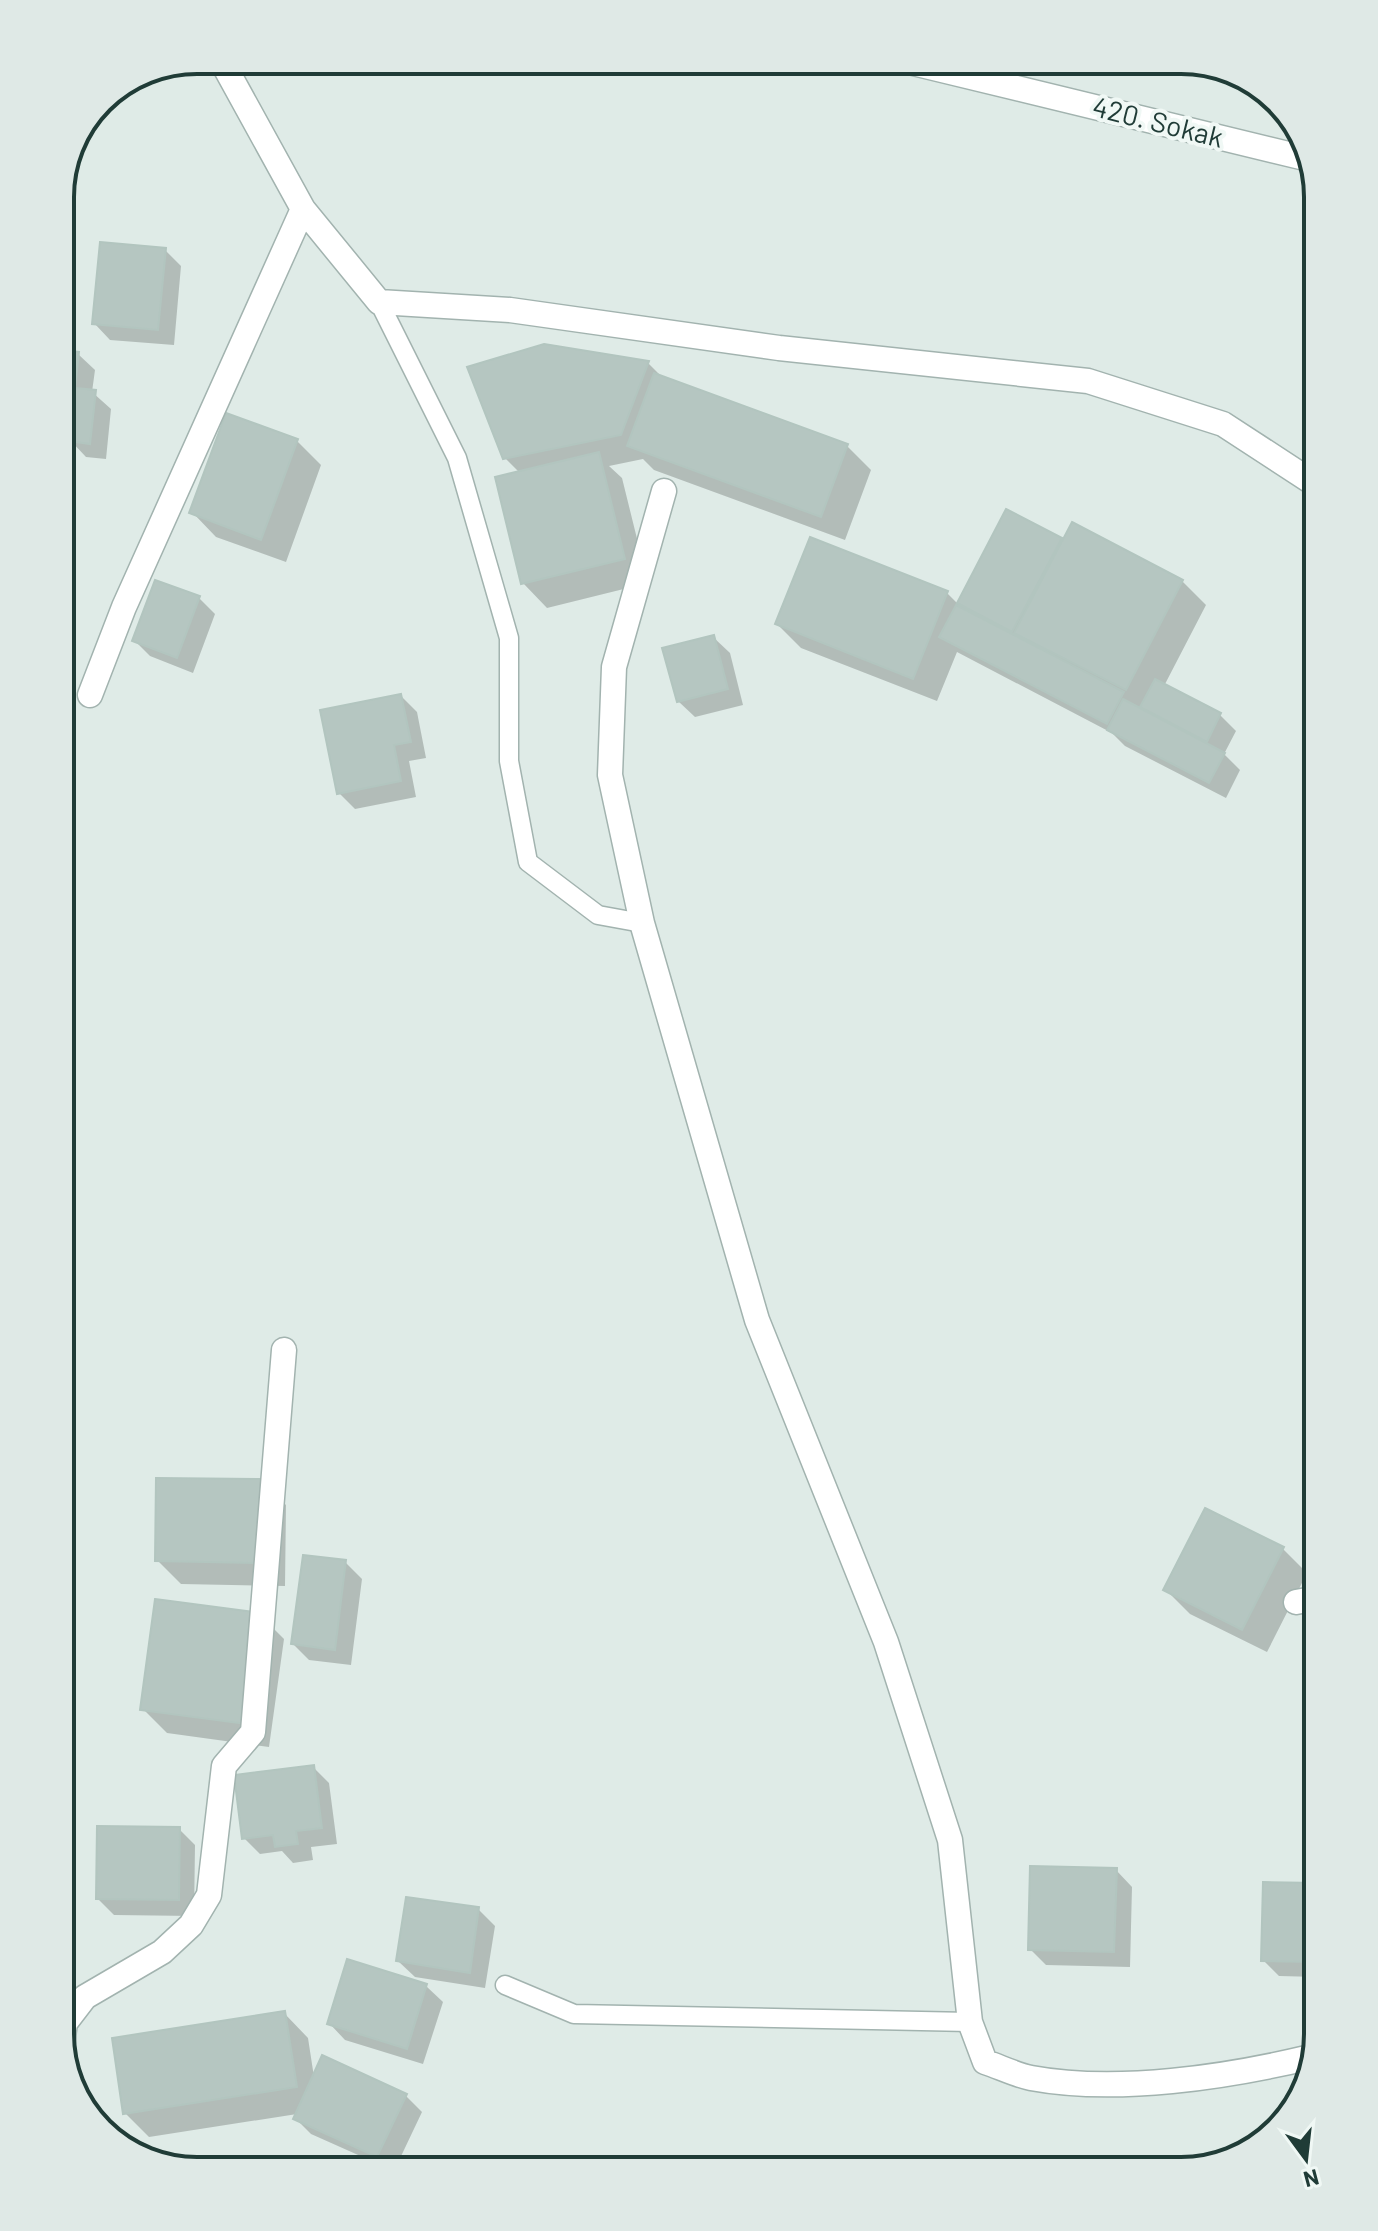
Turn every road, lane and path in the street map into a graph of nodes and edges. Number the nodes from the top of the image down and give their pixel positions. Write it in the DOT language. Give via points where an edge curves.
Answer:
graph roads {
  1 [pos="229,74"];
  2 [pos="958,74"];
  3 [pos="1296,156"];
  4 [pos="303,209"];
  5 [pos="379,302"];
  6 [pos="1304,477"];
  7 [pos="664,491"];
  8 [pos="90,695"];
  9 [pos="642,923"];
  10 [pos="284,1350"];
  11 [pos="505,1985"];
  12 [pos="74,2011"];
  13 [pos="970,2022"];
  14 [pos="1302,2059"];
  1 -- 4 [label="street"];
  2 -- 3 [label="street, 420. Sokak"];
  4 -- 5 [label="street"];
  4 -- 8 [label="street" via="124,607"];
  5 -- 6 [label="street" via="510,310 779,348 1088,381 1223,424"];
  5 -- 9 [label="lane" via="457,458 509,638 509,761 528,862 598,915"];
  7 -- 9 [label="street" via="614,667 610,775"];
  9 -- 13 [label="street" via="757,1320 886,1642 950,1840"];
  10 -- 12 [label="street" via="253,1732 224,1766 209,1895 191,1925 162,1952 85,1997"];
  11 -- 13 [label="lane" via="574,2014"];
  13 -- 14 [label="street" via="985,2062 1029,2078 1099,2085 1238,2074"];
}
